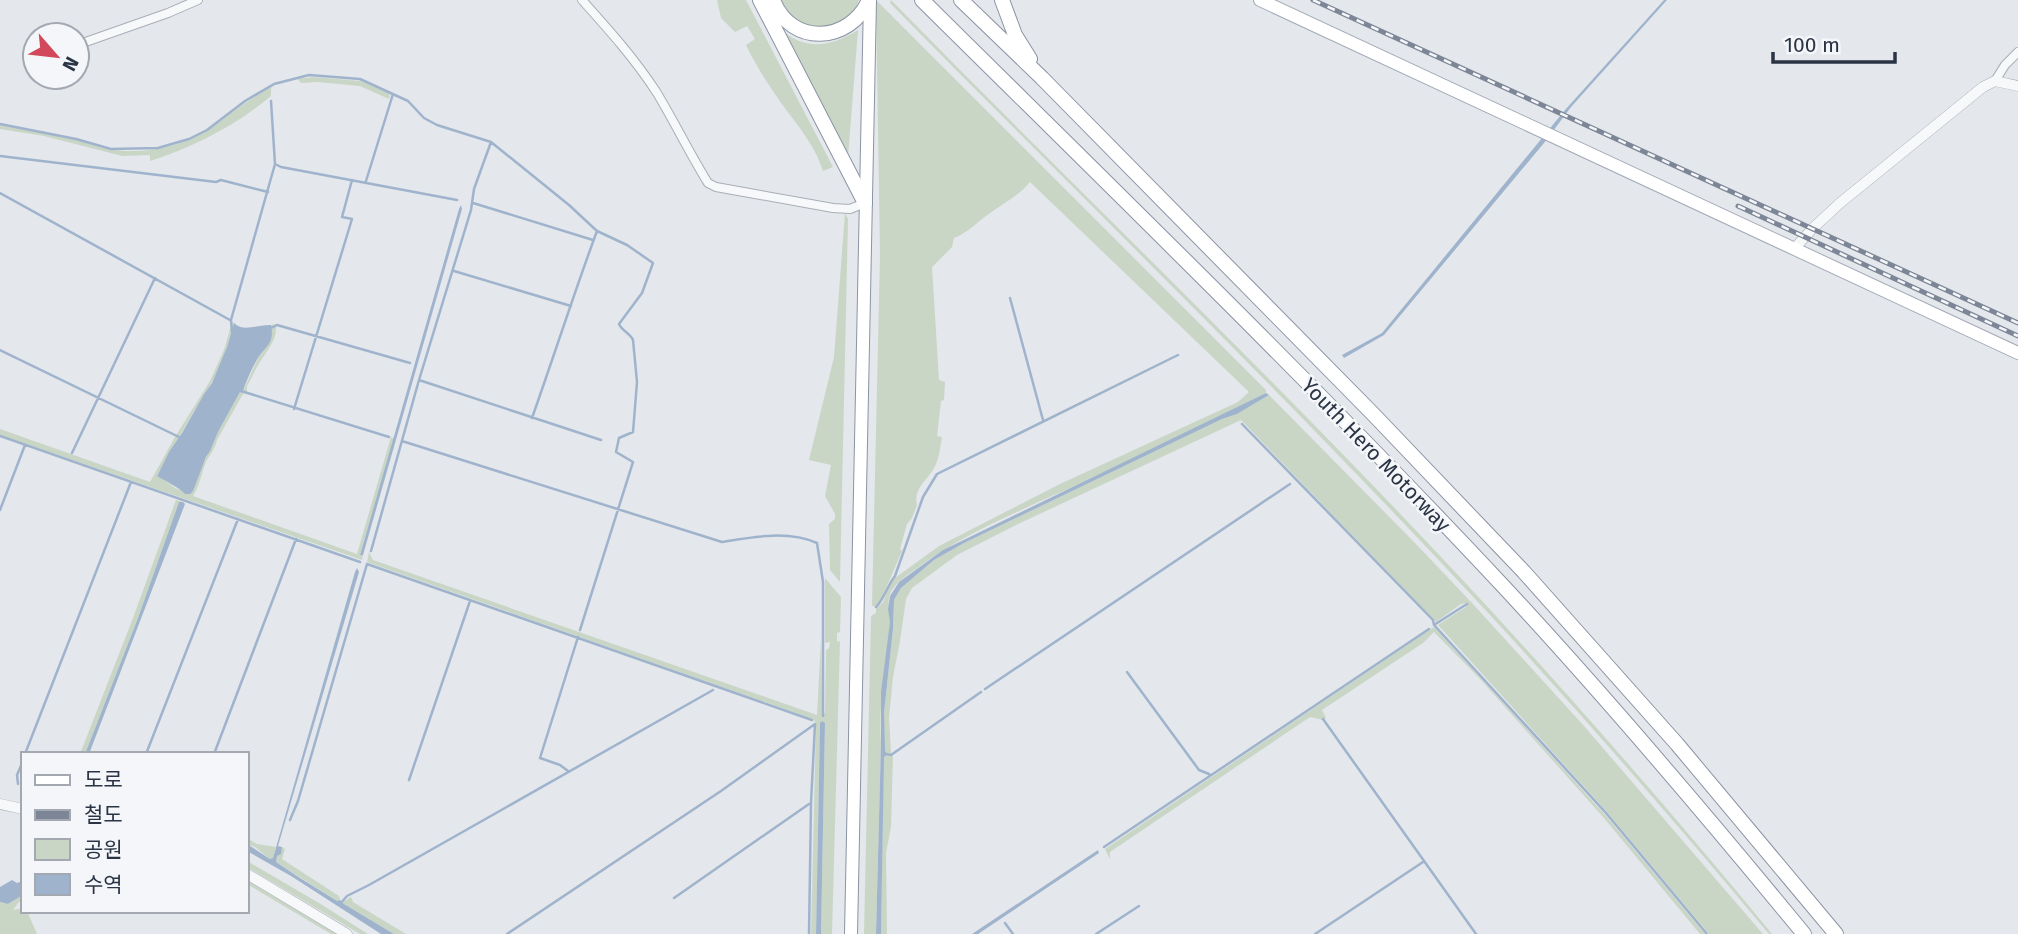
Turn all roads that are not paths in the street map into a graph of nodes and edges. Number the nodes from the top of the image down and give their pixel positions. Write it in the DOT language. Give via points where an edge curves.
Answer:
graph roads {
  1 [pos="198,0"];
  2 [pos="582,0"];
  3 [pos="760,0"];
  4 [pos="773,0"];
  5 [pos="869,0"];
  6 [pos="922,0"];
  7 [pos="961,0"];
  8 [pos="1002,0"];
  9 [pos="1260,0"];
  10 [pos="91,40"];
  11 [pos="2018,52"];
  12 [pos="1042,78"];
  13 [pos="1995,81"];
  14 [pos="2018,86"];
  15 [pos="865,203"];
  16 [pos="1794,249"];
  17 [pos="2018,353"];
  18 [pos="0,804"];
  19 [pos="21,809"];
  20 [pos="248,875"];
  21 [pos="347,934"];
  22 [pos="851,934"];
  23 [pos="1804,934"];
  24 [pos="1836,934"];
  1 -- 10 [label="street"];
  2 -- 15 [label="street" via="649,82 708,183 833,208 850,209"];
  3 -- 15 [label="highway"];
  4 -- 5 [label="highway" via="791,24 822,34 855,22"];
  5 -- 15 [label="main road"];
  6 -- 23 [label="highway, Youth Hero Motorway" via="1284,359 1505,589"];
  7 -- 12 [label="highway, Youth Hero Motorway"];
  8 -- 12 [label="highway" via="1015,35"];
  9 -- 16 [label="main road"];
  11 -- 13 [label="street"];
  12 -- 24 [label="highway, Youth Hero Motorway" via="1524,572"];
  13 -- 14 [label="street"];
  13 -- 16 [label="street" via="1840,203"];
  15 -- 22 [label="main road"];
  16 -- 17 [label="main road"];
  18 -- 19 [label="street"];
  20 -- 21 [label="street"];
}
